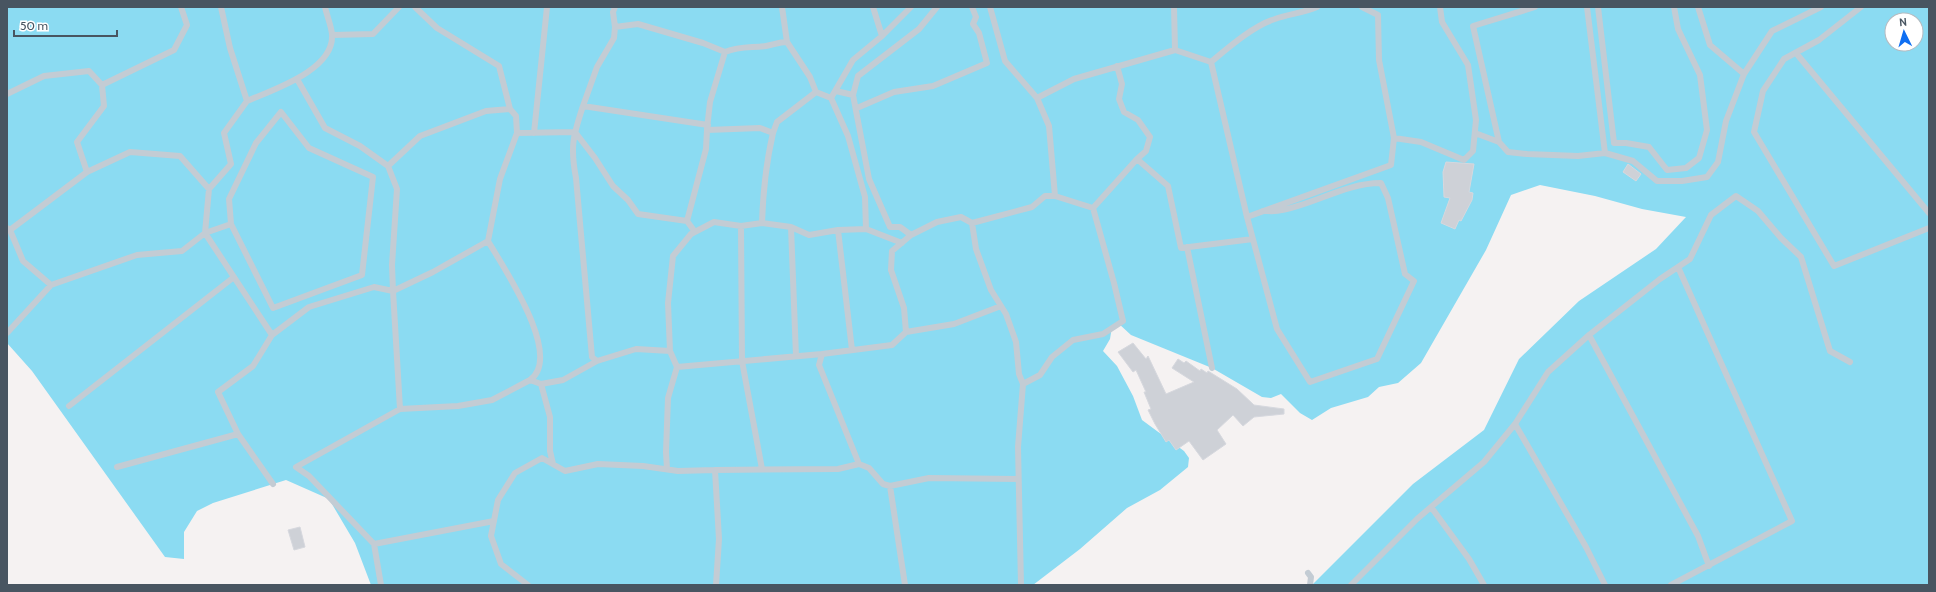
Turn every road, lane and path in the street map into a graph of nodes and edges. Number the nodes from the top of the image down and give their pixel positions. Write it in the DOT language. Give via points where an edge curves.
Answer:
graph roads {
  1 [pos="181,7"];
  2 [pos="221,7"];
  3 [pos="325,7"];
  4 [pos="399,7"];
  5 [pos="415,7"];
  6 [pos="547,7"];
  7 [pos="615,7"];
  8 [pos="782,7"];
  9 [pos="873,7"];
  10 [pos="911,7"];
  11 [pos="937,7"];
  12 [pos="972,7"];
  13 [pos="990,7"];
  14 [pos="1174,7"];
  15 [pos="1317,7"];
  16 [pos="1362,7"];
  17 [pos="1440,7"];
  18 [pos="1535,7"];
  19 [pos="1587,7"];
  20 [pos="1598,7"];
  21 [pos="1674,7"];
  22 [pos="1698,7"];
  23 [pos="1821,7"];
  24 [pos="1861,7"];
  25 [pos="615,27"];
  26 [pos="332,35"];
  27 [pos="882,36"];
  28 [pos="787,42"];
  29 [pos="1175,50"];
  30 [pos="725,52"];
  31 [pos="1796,52"];
  32 [pos="1211,62"];
  33 [pos="1117,66"];
  34 [pos="1744,74"];
  35 [pos="297,79"];
  36 [pos="102,85"];
  37 [pos="836,91"];
  38 [pos="816,92"];
  39 [pos="7,94"];
  40 [pos="853,95"];
  41 [pos="831,98"];
  42 [pos="1037,98"];
  43 [pos="246,101"];
  44 [pos="582,106"];
  45 [pos="857,108"];
  46 [pos="510,109"];
  47 [pos="707,128"];
  48 [pos="575,132"];
  49 [pos="534,133"];
  50 [pos="773,133"];
  51 [pos="1475,133"];
  52 [pos="516,134"];
  53 [pos="1394,138"];
  54 [pos="1499,142"];
  55 [pos="1605,153"];
  56 [pos="1137,159"];
  57 [pos="388,166"];
  58 [pos="87,172"];
  59 [pos="209,189"];
  60 [pos="1055,196"];
  61 [pos="1093,208"];
  62 [pos="1263,211"];
  63 [pos="1929,213"];
  64 [pos="1247,217"];
  65 [pos="687,221"];
  66 [pos="762,222"];
  67 [pos="972,223"];
  68 [pos="231,224"];
  69 [pos="741,226"];
  70 [pos="791,227"];
  71 [pos="1929,228"];
  72 [pos="8,229"];
  73 [pos="866,229"];
  74 [pos="838,230"];
  75 [pos="695,232"];
  76 [pos="205,233"];
  77 [pos="911,235"];
  78 [pos="1253,239"];
  79 [pos="488,241"];
  80 [pos="902,243"];
  81 [pos="1187,248"];
  82 [pos="1678,267"];
  83 [pos="234,277"];
  84 [pos="51,286"];
  85 [pos="393,292"];
  86 [pos="1001,306"];
  87 [pos="906,332"];
  88 [pos="7,333"];
  89 [pos="272,335"];
  90 [pos="1589,335"];
  91 [pos="852,350"];
  92 [pos="670,351"];
  93 [pos="822,354"];
  94 [pos="796,356"];
  95 [pos="597,361"];
  96 [pos="742,361"];
  97 [pos="1850,362"];
  98 [pos="677,367"];
  99 [pos="1212,368"];
  100 [pos="530,380"];
  101 [pos="541,384"];
  102 [pos="1023,384"];
  103 [pos="69,406"];
  104 [pos="400,409"];
  105 [pos="1515,424"];
  106 [pos="238,434"];
  107 [pos="554,464"];
  108 [pos="859,464"];
  109 [pos="117,468"];
  110 [pos="667,469"];
  111 [pos="762,469"];
  112 [pos="715,470"];
  113 [pos="1018,478"];
  114 [pos="273,484"];
  115 [pos="890,486"];
  116 [pos="1431,507"];
  117 [pos="494,521"];
  118 [pos="374,544"];
  119 [pos="1709,566"];
  120 [pos="1308,573"];
  121 [pos="1354,584"];
  122 [pos="381,585"];
  123 [pos="528,585"];
  124 [pos="716,585"];
  125 [pos="905,585"];
  126 [pos="1021,585"];
  127 [pos="1310,585"];
  128 [pos="1484,585"];
  129 [pos="1605,585"];
  130 [pos="1671,585"];
  1 -- 36 [label="lane" via="187,25 174,50"];
  2 -- 43 [label="lane"];
  3 -- 26 [label="lane"];
  4 -- 26 [label="lane" via="373,34"];
  5 -- 46 [label="lane" via="437,28 499,66"];
  6 -- 49 [label="lane"];
  7 -- 25 [label="lane"];
  8 -- 28 [label="lane"];
  9 -- 27 [label="lane"];
  10 -- 27 [label="lane"];
  11 -- 40 [label="lane" via="919,29 858,76"];
  12 -- 45 [label="lane" via="976,17 973,24 979,33 986,62 933,86 894,92"];
  13 -- 42 [label="lane" via="1005,61"];
  14 -- 29 [label="lane"];
  15 -- 32 [label="lane" via="1274,19 1240,38"];
  16 -- 53 [label="lane" via="1378,15 1379,60"];
  17 -- 51 [label="lane" via="1442,22 1468,65 1476,120"];
  18 -- 54 [label="lane" via="1473,26"];
  19 -- 55 [label="lane"];
  20 -- 21 [label="lane" via="1614,143 1649,147 1667,170 1686,168 1698,158 1707,130 1700,75 1678,29"];
  22 -- 34 [label="lane" via="1710,45"];
  23 -- 34 [label="lane" via="1772,31"];
  24 -- 31 [label="lane" via="1819,40"];
  25 -- 30 [label="lane" via="638,24"];
  25 -- 44 [label="lane" via="614,38 597,67"];
  26 -- 35 [label="lane" via="327,56"];
  27 -- 37 [label="lane" via="853,60"];
  28 -- 30 [label="lane" via="738,47"];
  28 -- 38 [label="lane" via="810,77"];
  29 -- 32 [label="lane"];
  29 -- 33 [label="lane"];
  30 -- 47 [label="lane" via="710,102"];
  31 -- 63 [label="lane"];
  31 -- 71 [label="lane" via="1784,59 1763,91 1754,132 1834,266"];
  32 -- 64 [label="lane"];
  33 -- 42 [label="lane" via="1074,79"];
  33 -- 56 [label="lane" via="1122,84 1119,99 1124,112 1138,120 1150,137 1146,151"];
  34 -- 55 [label="lane" via="1726,121 1718,162 1707,177 1657,181 1633,161"];
  35 -- 43 [label="lane"];
  35 -- 57 [label="lane" via="325,128 360,146"];
  36 -- 39 [label="lane" via="89,71 44,76"];
  36 -- 58 [label="lane" via="104,106 77,142"];
  37 -- 40 [label="lane"];
  37 -- 41 [label="lane"];
  38 -- 41 [label="lane"];
  38 -- 50 [label="lane" via="777,122"];
  40 -- 45 [label="lane"];
  41 -- 73 [label="lane" via="848,136 865,197"];
  42 -- 60 [label="lane" via="1049,126"];
  43 -- 59 [label="lane" via="224,133 231,164"];
  44 -- 47 [label="lane"];
  44 -- 48 [label="lane"];
  45 -- 77 [label="lane" via="869,180 890,227 900,228"];
  46 -- 52 [label="lane" via="516,116"];
  46 -- 57 [label="lane" via="486,111 420,136"];
  47 -- 50 [label="lane" via="760,128"];
  47 -- 65 [label="lane" via="706,149"];
  48 -- 49 [label="lane"];
  48 -- 65 [label="lane" via="613,186 638,214"];
  48 -- 95 [label="lane" via="572,154 592,357"];
  49 -- 52 [label="lane"];
  50 -- 66 [label="lane" via="763,190"];
  51 -- 53 [label="lane" via="1473,151 1464,160 1421,142"];
  51 -- 54 [label="lane"];
  52 -- 79 [label="lane" via="500,179"];
  53 -- 62 [label="lane" via="1391,165"];
  54 -- 55 [label="lane" via="1508,152 1527,154 1578,156"];
  56 -- 61 [label="lane"];
  56 -- 81 [label="lane" via="1168,186 1181,248"];
  57 -- 85 [label="lane" via="397,189 392,265"];
  58 -- 59 [label="lane" via="130,152 180,156"];
  58 -- 72 [label="lane"];
  59 -- 76 [label="lane"];
  60 -- 61 [label="lane"];
  60 -- 67 [label="lane" via="1045,196 1032,206"];
  61 -- 102 [label="lane" via="1123,321 1103,334 1073,340 1052,357 1040,375"];
  62 -- 64 [label="lane"];
  62 -- 78 [label="lane" via="1282,211 1344,190 1370,183 1381,183 1388,198 1405,274 1414,281 1377,359 1310,382 1278,330"];
  64 -- 78 [label="lane"];
  65 -- 75 [label="lane"];
  66 -- 69 [label="lane"];
  66 -- 70 [label="lane"];
  67 -- 77 [label="lane" via="961,217 937,222"];
  67 -- 86 [label="lane" via="976,250 991,290"];
  68 -- 68 [label="lane" via="229,199 256,143 282,112 309,148 373,176 362,275 273,308"];
  68 -- 76 [label="lane"];
  69 -- 75 [label="lane" via="714,222"];
  69 -- 96 [label="lane"];
  70 -- 74 [label="lane" via="809,235"];
  70 -- 94 [label="lane"];
  72 -- 84 [label="lane" via="23,261"];
  73 -- 74 [label="lane"];
  73 -- 80 [label="lane"];
  74 -- 91 [label="lane"];
  75 -- 92 [label="lane" via="673,256 668,303"];
  76 -- 83 [label="lane"];
  76 -- 84 [label="lane" via="182,251 137,255"];
  77 -- 80 [label="lane"];
  78 -- 81 [label="lane"];
  79 -- 85 [label="lane"];
  79 -- 100 [label="lane" via="517,291 538,337 541,357 536,375"];
  80 -- 87 [label="lane" via="892,251 891,270 904,308"];
  81 -- 99 [label="lane"];
  82 -- 90 [label="lane"];
  82 -- 97 [label="lane" via="1690,259 1711,215 1736,196 1758,211 1801,257 1830,351"];
  82 -- 119 [label="lane" via="1792,521"];
  83 -- 89 [label="lane"];
  83 -- 103 [label="lane"];
  84 -- 88 [label="lane"];
  85 -- 89 [label="lane" via="374,287 309,307"];
  85 -- 104 [label="lane"];
  86 -- 87 [label="lane" via="954,324"];
  86 -- 102 [label="lane" via="1016,342 1019,374"];
  87 -- 91 [label="lane" via="892,345"];
  89 -- 106 [label="lane" via="253,366 218,392"];
  90 -- 105 [label="lane" via="1548,372"];
  90 -- 119 [label="lane" via="1698,536"];
  91 -- 93 [label="lane"];
  92 -- 95 [label="lane" via="636,349"];
  92 -- 98 [label="lane"];
  93 -- 94 [label="lane"];
  93 -- 108 [label="lane" via="819,366"];
  94 -- 96 [label="lane"];
  95 -- 101 [label="lane" via="563,380"];
  96 -- 98 [label="lane"];
  96 -- 111 [label="lane"];
  98 -- 110 [label="lane" via="668,398"];
  100 -- 101 [label="lane"];
  100 -- 104 [label="lane" via="492,400 458,406"];
  101 -- 107 [label="lane" via="550,417 550,451"];
  102 -- 113 [label="lane"];
  104 -- 118 [label="lane" via="296,467 309,476"];
  105 -- 116 [label="lane" via="1484,462"];
  105 -- 129 [label="lane"];
  106 -- 109 [label="lane"];
  106 -- 114 [label="lane"];
  107 -- 110 [label="lane" via="565,471 598,464"];
  107 -- 117 [label="lane" via="542,458 515,473 498,500"];
  108 -- 111 [label="lane" via="838,469"];
  108 -- 115 [label="lane" via="868,468 882,484"];
  110 -- 112 [label="lane"];
  111 -- 112 [label="lane"];
  112 -- 124 [label="lane" via="719,539"];
  113 -- 115 [label="lane" via="929,478"];
  113 -- 126 [label="lane"];
  115 -- 125 [label="lane"];
  116 -- 121 [label="lane"];
  116 -- 128 [label="lane"];
  117 -- 118 [label="lane"];
  117 -- 123 [label="lane" via="491,536 501,564"];
  118 -- 122 [label="lane"];
  119 -- 130 [label="lane"];
  120 -- 127 [label="lane" via="1311,577"];
}
